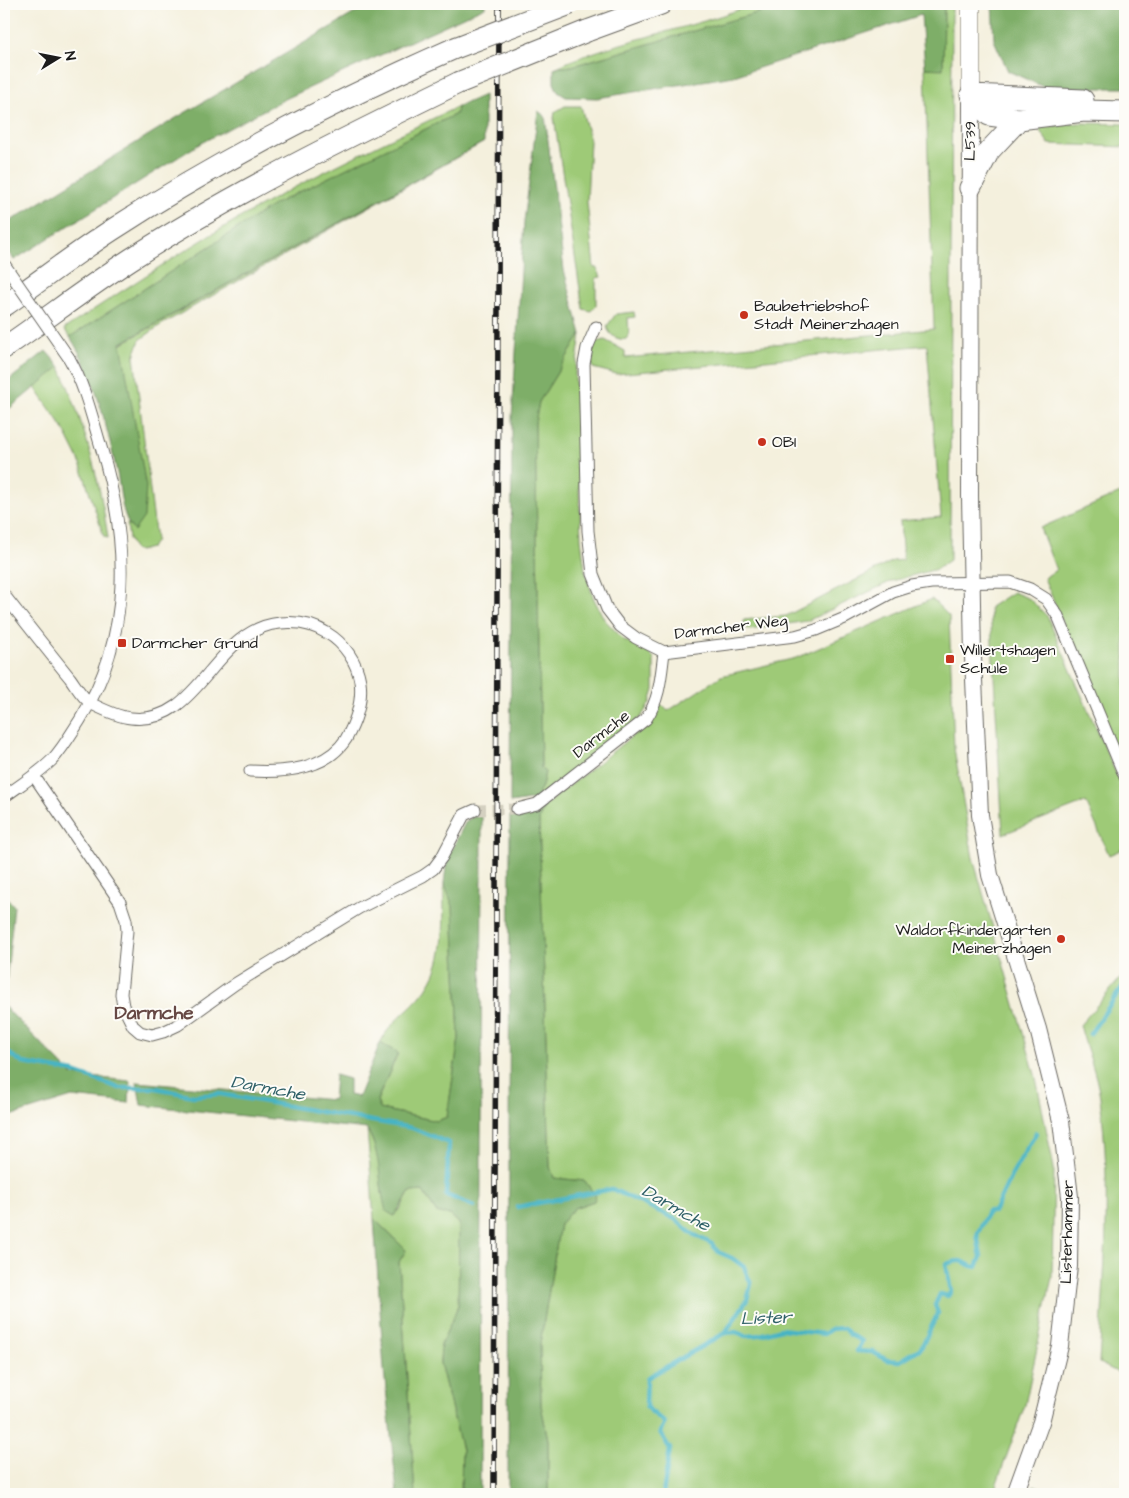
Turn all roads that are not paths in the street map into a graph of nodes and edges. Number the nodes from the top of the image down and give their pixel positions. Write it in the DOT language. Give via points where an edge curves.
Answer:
graph roads {
  1 [pos="534,4"];
  2 [pos="570,4"];
  3 [pos="661,4"];
  4 [pos="971,4"];
  5 [pos="455,48"];
  6 [pos="970,95"];
  7 [pos="1125,102"];
  8 [pos="1125,112"];
  9 [pos="1019,119"];
  10 [pos="970,188"];
  11 [pos="4,264"];
  12 [pos="4,306"];
  13 [pos="596,327"];
  14 [pos="4,348"];
  15 [pos="971,582"];
  16 [pos="4,595"];
  17 [pos="664,652"];
  18 [pos="90,703"];
  19 [pos="250,771"];
  20 [pos="34,776"];
  21 [pos="1125,777"];
  22 [pos="4,797"];
  23 [pos="516,809"];
  24 [pos="476,810"];
  25 [pos="1015,1494"];
  1 -- 5 [label="highway, bridge"];
  2 -- 5 [label="highway, bridge"];
  3 -- 14 [label="highway, bridge" via="458,83 335,143 222,204 131,259"];
  4 -- 6 [label="main road"];
  5 -- 12 [label="highway" via="316,113 205,174 112,230"];
  6 -- 7 [label="highway"];
  6 -- 9 [label="highway" via="989,115"];
  6 -- 10 [label="main road, L539"];
  8 -- 9 [label="highway" via="1084,111"];
  9 -- 10 [label="highway" via="989,150"];
  10 -- 15 [label="main road, L539"];
  11 -- 18 [label="street, bridge" via="82,382 107,468 118,521 121,559 117,628 107,667"];
  13 -- 17 [label="street, Darmcher Weg" via="588,348 584,387 588,531 593,574 607,609 620,626"];
  15 -- 17 [label="street, Darmcher Weg" via="931,582 912,586 893,592 845,618 795,636"];
  15 -- 21 [label="street, Darmcher Weg" via="1010,582 1030,589 1046,600 1058,616"];
  15 -- 25 [label="main road, Listerhammer" via="980,815 990,875 1038,1029 1061,1121 1070,1197 1069,1266 1060,1346 1041,1422"];
  16 -- 18 [label="street"];
  17 -- 23 [label="street, Darmche" via="659,690 646,719 537,804"];
  18 -- 19 [label="street" via="130,718 156,716 179,706 248,632 269,624 289,622 321,629 342,644 356,667 361,690 355,724 343,744 326,758 306,767 277,772"];
  18 -- 20 [label="street" via="66,743"];
  20 -- 22 [label="street"];
  20 -- 24 [label="street" via="120,902 127,931 121,994 123,1006 133,1026 152,1035 178,1025 235,984 359,908 423,876 442,857 464,815"];
}
